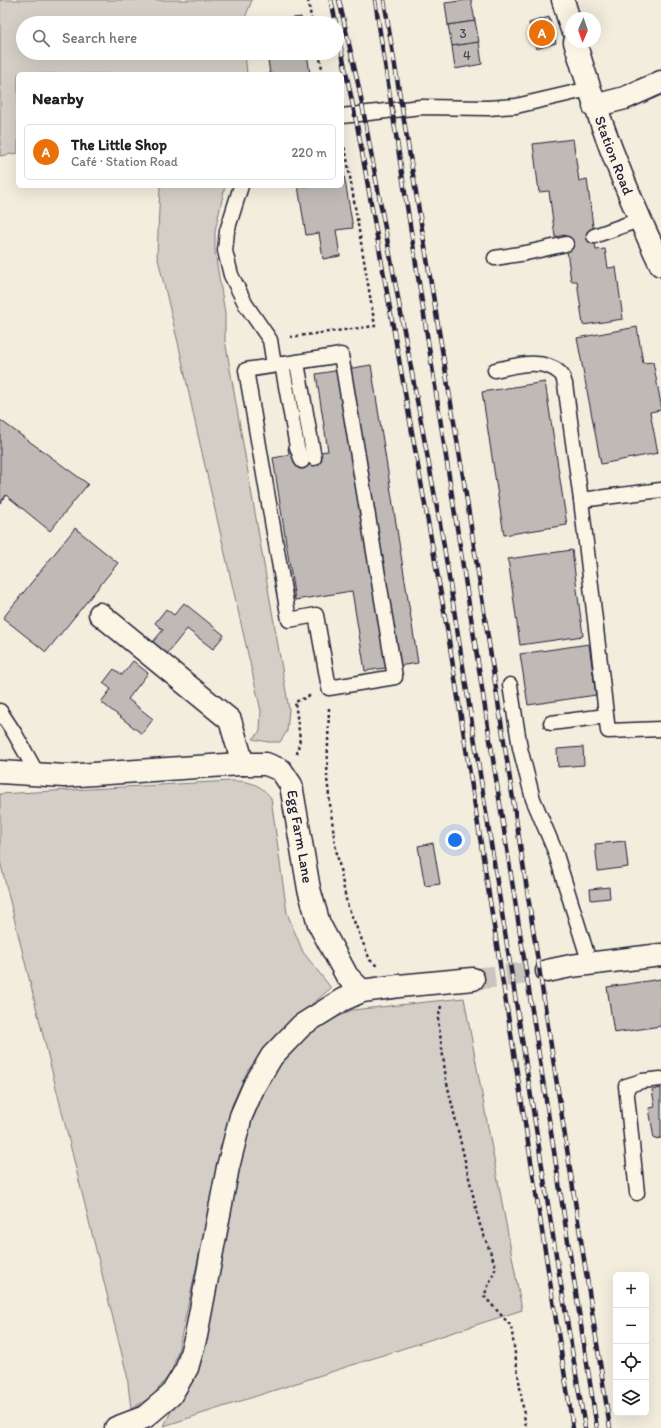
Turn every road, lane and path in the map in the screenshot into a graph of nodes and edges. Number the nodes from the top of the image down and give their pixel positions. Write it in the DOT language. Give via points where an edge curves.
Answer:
graph roads {
  1 [pos="308,0"];
  2 [pos="563,0"];
  3 [pos="567,12"];
  4 [pos="311,16"];
  5 [pos="577,48"];
  6 [pos="320,60"];
  7 [pos="323,72"];
  8 [pos="661,82"];
  9 [pos="591,97"];
  10 [pos="344,116"];
  11 [pos="344,147"];
  12 [pos="240,188"];
  13 [pos="639,220"];
  14 [pos="594,236"];
  15 [pos="566,244"];
  16 [pos="495,258"];
  17 [pos="661,265"];
  18 [pos="270,340"];
  19 [pos="297,362"];
  20 [pos="278,365"];
  21 [pos="495,370"];
  22 [pos="661,490"];
  23 [pos="581,500"];
  24 [pos="100,614"];
  25 [pos="510,685"];
  26 [pos="329,688"];
  27 [pos="295,702"];
  28 [pos="0,711"];
  29 [pos="606,716"];
  30 [pos="551,722"];
  31 [pos="661,729"];
  32 [pos="297,754"];
  33 [pos="243,764"];
  34 [pos="0,772"];
  35 [pos="38,775"];
  36 [pos="661,955"];
  37 [pos="590,964"];
  38 [pos="547,971"];
  39 [pos="473,979"];
  40 [pos="448,981"];
  41 [pos="399,986"];
  42 [pos="362,991"];
  43 [pos="661,1079"];
  44 [pos="636,1193"];
  45 [pos="116,1428"];
  46 [pos="526,1428"];
  1 -- 4 [label="path"];
  2 -- 3 [label="street"];
  5 -- 9 [label="street, Station Road"];
  6 -- 7 [label="path"];
  8 -- 9 [label="street" via="625,98"];
  9 -- 10 [label="lane" via="516,106 421,107"];
  9 -- 13 [label="street, Station Road"];
  11 -- 18 [label="path" via="375,326"];
  12 -- 18 [label="lane" via="227,231 225,251 231,275 246,306"];
  13 -- 14 [label="lane"];
  13 -- 17 [label="street, Station Road"];
  15 -- 16 [label="lane"];
  18 -- 20 [label="lane"];
  19 -- 20 [label="lane"];
  19 -- 20 [label="lane" via="312,444 308,459 297,447"];
  19 -- 26 [label="lane" via="340,355 395,677"];
  20 -- 26 [label="lane" via="246,370 247,378 289,620 316,615"];
  21 -- 23 [label="lane" via="531,363 561,373 565,384"];
  22 -- 23 [label="lane"];
  23 -- 29 [label="lane"];
  24 -- 33 [label="street" via="230,720"];
  25 -- 37 [label="lane" via="520,748 533,800 555,851"];
  26 -- 41 [label="path" via="327,779 348,904 370,960"];
  27 -- 32 [label="path" via="300,738"];
  28 -- 35 [label="lane"];
  29 -- 30 [label="lane"];
  29 -- 31 [label="lane" via="608,731"];
  33 -- 35 [label="street, Egg Farm Lane" via="64,776"];
  33 -- 42 [label="street, Egg Farm Lane" via="266,764 281,770 291,785 308,889 319,924 347,976"];
  34 -- 35 [label="street, Egg Farm Lane"];
  36 -- 37 [label="street"];
  37 -- 38 [label="street"];
  39 -- 40 [label="street"];
  40 -- 41 [label="street"];
  40 -- 46 [label="path" via="438,1019 446,1079 480,1225 496,1267 484,1296 511,1326"];
  41 -- 42 [label="street"];
  42 -- 45 [label="street" via="302,1024 272,1056 254,1086 241,1116 228,1167 196,1336 187,1368 171,1395 145,1417"];
  43 -- 44 [label="lane" via="626,1086"];
}
